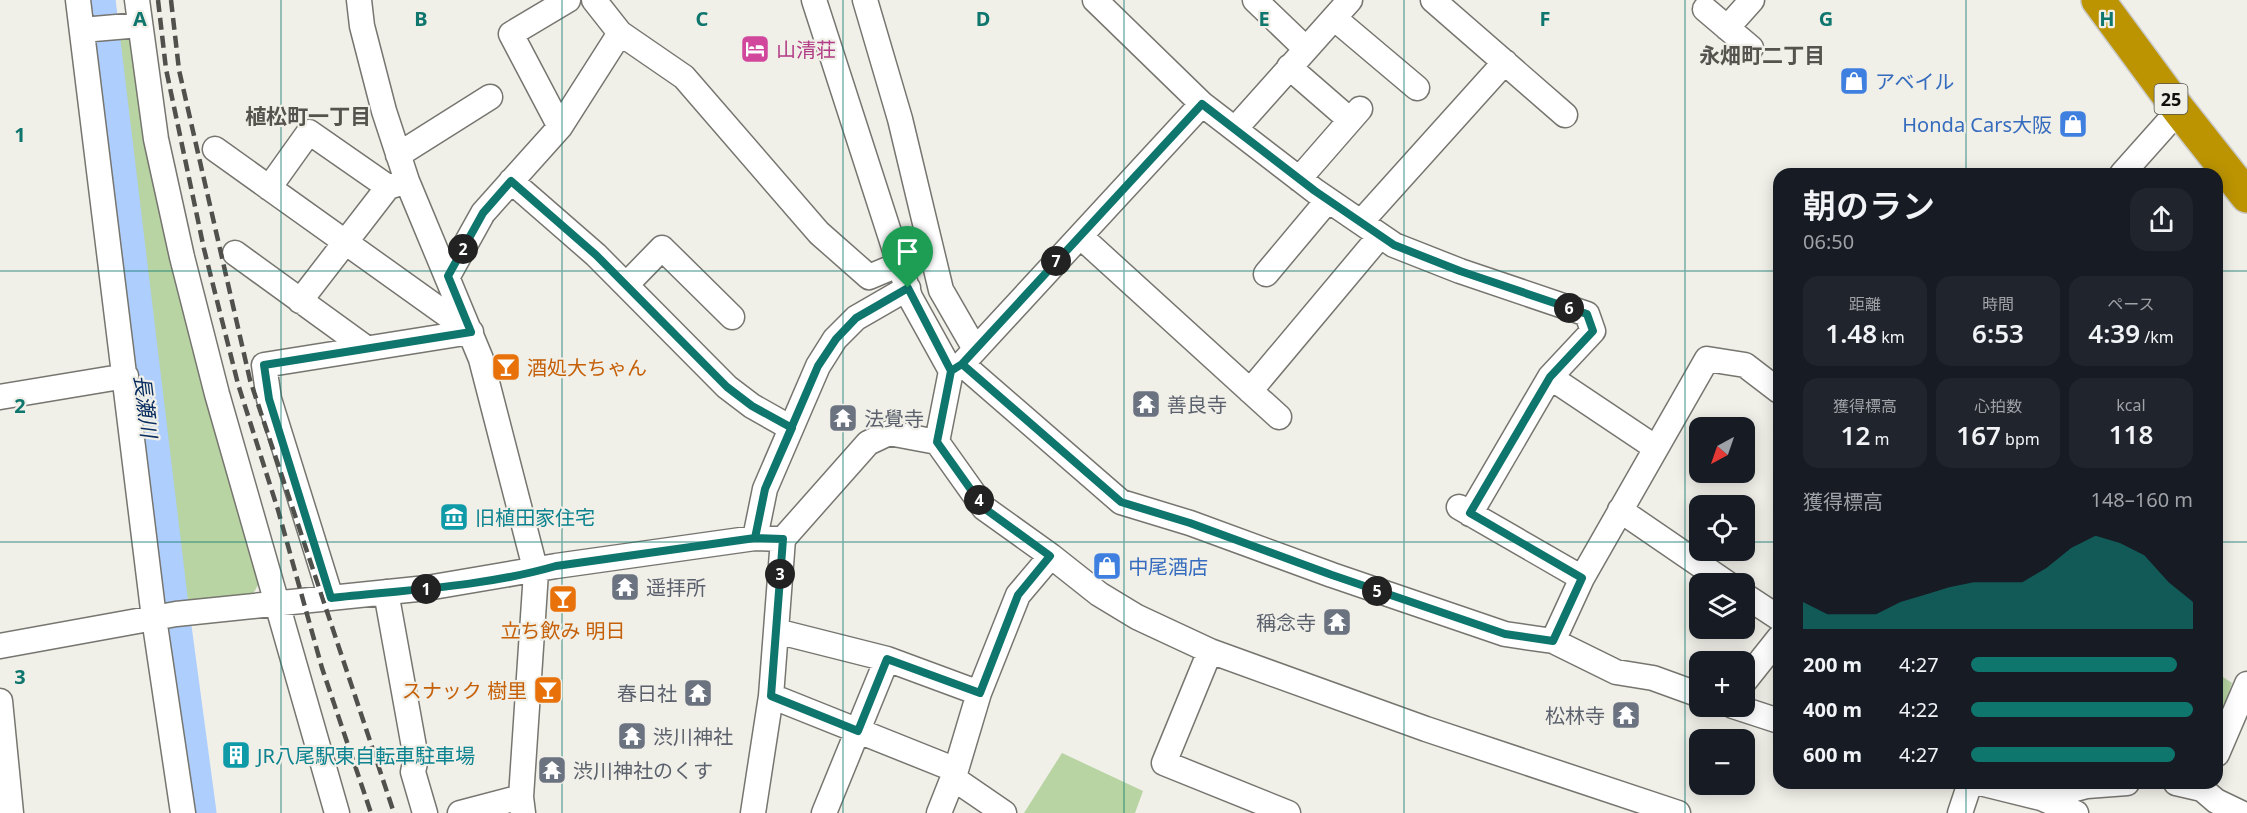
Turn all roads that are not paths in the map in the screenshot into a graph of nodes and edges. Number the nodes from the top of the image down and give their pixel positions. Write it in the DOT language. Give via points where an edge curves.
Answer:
graph roads {
  1 [pos="78,0"];
  2 [pos="136,0"];
  3 [pos="360,0"];
  4 [pos="568,0"];
  5 [pos="594,0"];
  6 [pos="814,0"];
  7 [pos="865,0"];
  8 [pos="1095,0"];
  9 [pos="1255,0"];
  10 [pos="1350,0"];
  11 [pos="1433,0"];
  12 [pos="1752,0"];
  13 [pos="2098,0"];
  14 [pos="1704,9"];
  15 [pos="1334,18"];
  16 [pos="140,25"];
  17 [pos="1727,28"];
  18 [pos="92,29"];
  19 [pos="620,33"];
  20 [pos="1751,48"];
  21 [pos="1306,49"];
  22 [pos="1505,62"];
  23 [pos="1289,67"];
  24 [pos="1417,88"];
  25 [pos="490,97"];
  26 [pos="1202,104"];
  27 [pos="2179,110"];
  28 [pos="1565,115"];
  29 [pos="560,127"];
  30 [pos="1235,129"];
  31 [pos="215,149"];
  32 [pos="398,155"];
  33 [pos="2127,168"];
  34 [pos="1299,178"];
  35 [pos="511,181"];
  36 [pos="397,184"];
  37 [pos="268,188"];
  38 [pos="2247,196"];
  39 [pos="1328,200"];
  40 [pos="1371,229"];
  41 [pos="1080,236"];
  42 [pos="345,243"];
  43 [pos="235,253"];
  44 [pos="900,264"];
  45 [pos="1266,274"];
  46 [pos="448,276"];
  47 [pos="626,285"];
  48 [pos="908,288"];
  49 [pos="300,301"];
  50 [pos="732,317"];
  51 [pos="471,332"];
  52 [pos="366,348"];
  53 [pos="963,361"];
  54 [pos="126,376"];
  55 [pos="1550,377"];
  56 [pos="1773,386"];
  57 [pos="1250,391"];
  58 [pos="0,397"];
  59 [pos="1278,417"];
  60 [pos="792,428"];
  61 [pos="937,442"];
  62 [pos="1656,448"];
  63 [pos="1620,510"];
  64 [pos="755,538"];
  65 [pos="783,539"];
  66 [pos="1050,556"];
  67 [pos="536,572"];
  68 [pos="1712,573"];
  69 [pos="1582,578"];
  70 [pos="386,592"];
  71 [pos="331,598"];
  72 [pos="276,602"];
  73 [pos="1755,602"];
  74 [pos="1773,614"];
  75 [pos="164,616"];
  76 [pos="776,630"];
  77 [pos="1553,641"];
  78 [pos="0,646"];
  79 [pos="1773,646"];
  80 [pos="1210,651"];
  81 [pos="887,659"];
  82 [pos="1755,668"];
  83 [pos="2247,684"];
  84 [pos="1689,691"];
  85 [pos="980,693"];
  86 [pos="771,696"];
  87 [pos="0,701"];
  88 [pos="1755,714"];
  89 [pos="1773,720"];
  90 [pos="858,731"];
  91 [pos="2223,740"];
  92 [pos="955,774"];
  93 [pos="1969,789"];
  94 [pos="2004,789"];
  95 [pos="2076,789"];
  96 [pos="2203,789"];
  97 [pos="2206,789"];
  98 [pos="2041,798"];
  99 [pos="522,805"];
  100 [pos="10,813"];
  101 [pos="183,813"];
  102 [pos="337,813"];
  103 [pos="425,813"];
  104 [pos="460,813"];
  105 [pos="753,813"];
  106 [pos="824,813"];
  107 [pos="939,813"];
  108 [pos="1004,813"];
  109 [pos="1288,813"];
  110 [pos="1678,813"];
  111 [pos="1960,813"];
  112 [pos="2076,813"];
  113 [pos="2199,813"];
  114 [pos="2241,813"];
  1 -- 18 [label="street"];
  2 -- 16 [label="street"];
  3 -- 32 [label="street" via="362,26"];
  4 -- 29 [label="street" via="511,34"];
  5 -- 19 [label="street"];
  6 -- 44 [label="street"];
  7 -- 53 [label="street"];
  8 -- 26 [label="street"];
  9 -- 21 [label="street"];
  10 -- 15 [label="street"];
  11 -- 22 [label="street"];
  12 -- 17 [label="street"];
  13 -- 27 [label="highway, 25"];
  14 -- 17 [label="street"];
  15 -- 21 [label="street"];
  15 -- 24 [label="street"];
  16 -- 18 [label="street"];
  16 -- 72 [label="street" via="156,139 182,257"];
  17 -- 20 [label="street"];
  18 -- 54 [label="street"];
  19 -- 29 [label="street"];
  19 -- 44 [label="street" via="684,77 819,233 869,277"];
  21 -- 23 [label="street"];
  22 -- 28 [label="street"];
  22 -- 40 [label="street"];
  23 -- 30 [label="street"];
  23 -- 34 [label="street" via="1355,114"];
  25 -- 32 [label="street"];
  26 -- 30 [label="street"];
  26 -- 41 [label="street"];
  27 -- 33 [label="street"];
  27 -- 38 [label="highway, 25"];
  29 -- 35 [label="street"];
  30 -- 34 [label="street"];
  31 -- 37 [label="street"];
  32 -- 36 [label="street"];
  34 -- 39 [label="street"];
  35 -- 46 [label="street" via="483,213"];
  35 -- 47 [label="street"];
  36 -- 37 [label="street" via="309,132"];
  36 -- 42 [label="street"];
  36 -- 46 [label="street"];
  37 -- 42 [label="street"];
  39 -- 40 [label="street"];
  39 -- 45 [label="street"];
  40 -- 55 [label="street" via="1394,245 1460,271 1587,314 1593,331"];
  40 -- 57 [label="street"];
  41 -- 53 [label="street"];
  41 -- 57 [label="street"];
  42 -- 49 [label="street"];
  42 -- 51 [label="street"];
  43 -- 49 [label="street"];
  44 -- 48 [label="street"];
  46 -- 51 [label="street"];
  47 -- 50 [label="street" via="662,248"];
  47 -- 60 [label="street" via="727,387"];
  48 -- 53 [label="street"];
  48 -- 60 [label="street" via="856,318 836,339 818,366"];
  49 -- 52 [label="street"];
  51 -- 52 [label="street"];
  51 -- 67 [label="street"];
  52 -- 71 [label="street" via="264,365 269,399"];
  53 -- 61 [label="street"];
  53 -- 77 [label="street" via="1121,502 1505,634"];
  54 -- 58 [label="street"];
  54 -- 75 [label="street"];
  55 -- 62 [label="street"];
  55 -- 69 [label="street" via="1465,510"];
  56 -- 62 [label="street" via="1745,365 1707,359"];
  57 -- 59 [label="street"];
  60 -- 64 [label="street" via="765,489"];
  61 -- 65 [label="street" via="889,433 868,443"];
  61 -- 66 [label="street" via="984,508"];
  62 -- 63 [label="street"];
  63 -- 68 [label="street"];
  63 -- 69 [label="street"];
  64 -- 65 [label="street"];
  64 -- 67 [label="street"];
  65 -- 76 [label="street"];
  66 -- 80 [label="street" via="1137,617"];
  66 -- 85 [label="street" via="1018,595"];
  67 -- 70 [label="street"];
  67 -- 99 [label="street"];
  69 -- 77 [label="street"];
  70 -- 71 [label="street"];
  70 -- 103 [label="street" via="416,758 413,772"];
  71 -- 72 [label="street"];
  72 -- 75 [label="street"];
  72 -- 102 [label="street"];
  73 -- 74 [label="street"];
  75 -- 78 [label="street"];
  75 -- 101 [label="street"];
  76 -- 81 [label="street"];
  76 -- 86 [label="street"];
  77 -- 84 [label="street" via="1616,672 1653,678"];
  79 -- 82 [label="street"];
  80 -- 109 [label="street" via="1164,763"];
  80 -- 110 [label="street" via="1426,729"];
  81 -- 85 [label="street"];
  81 -- 90 [label="street"];
  83 -- 91 [label="street"];
  85 -- 92 [label="street"];
  86 -- 90 [label="street"];
  86 -- 105 [label="street"];
  87 -- 100 [label="street"];
  88 -- 89 [label="street"];
  90 -- 92 [label="street"];
  90 -- 106 [label="street"];
  92 -- 107 [label="street"];
  92 -- 108 [label="street"];
  93 -- 111 [label="street"];
  94 -- 98 [label="street"];
  95 -- 98 [label="street"];
  96 -- 113 [label="street"];
  97 -- 114 [label="street" via="2216,801"];
  98 -- 112 [label="street"];
  99 -- 104 [label="street"];
}
